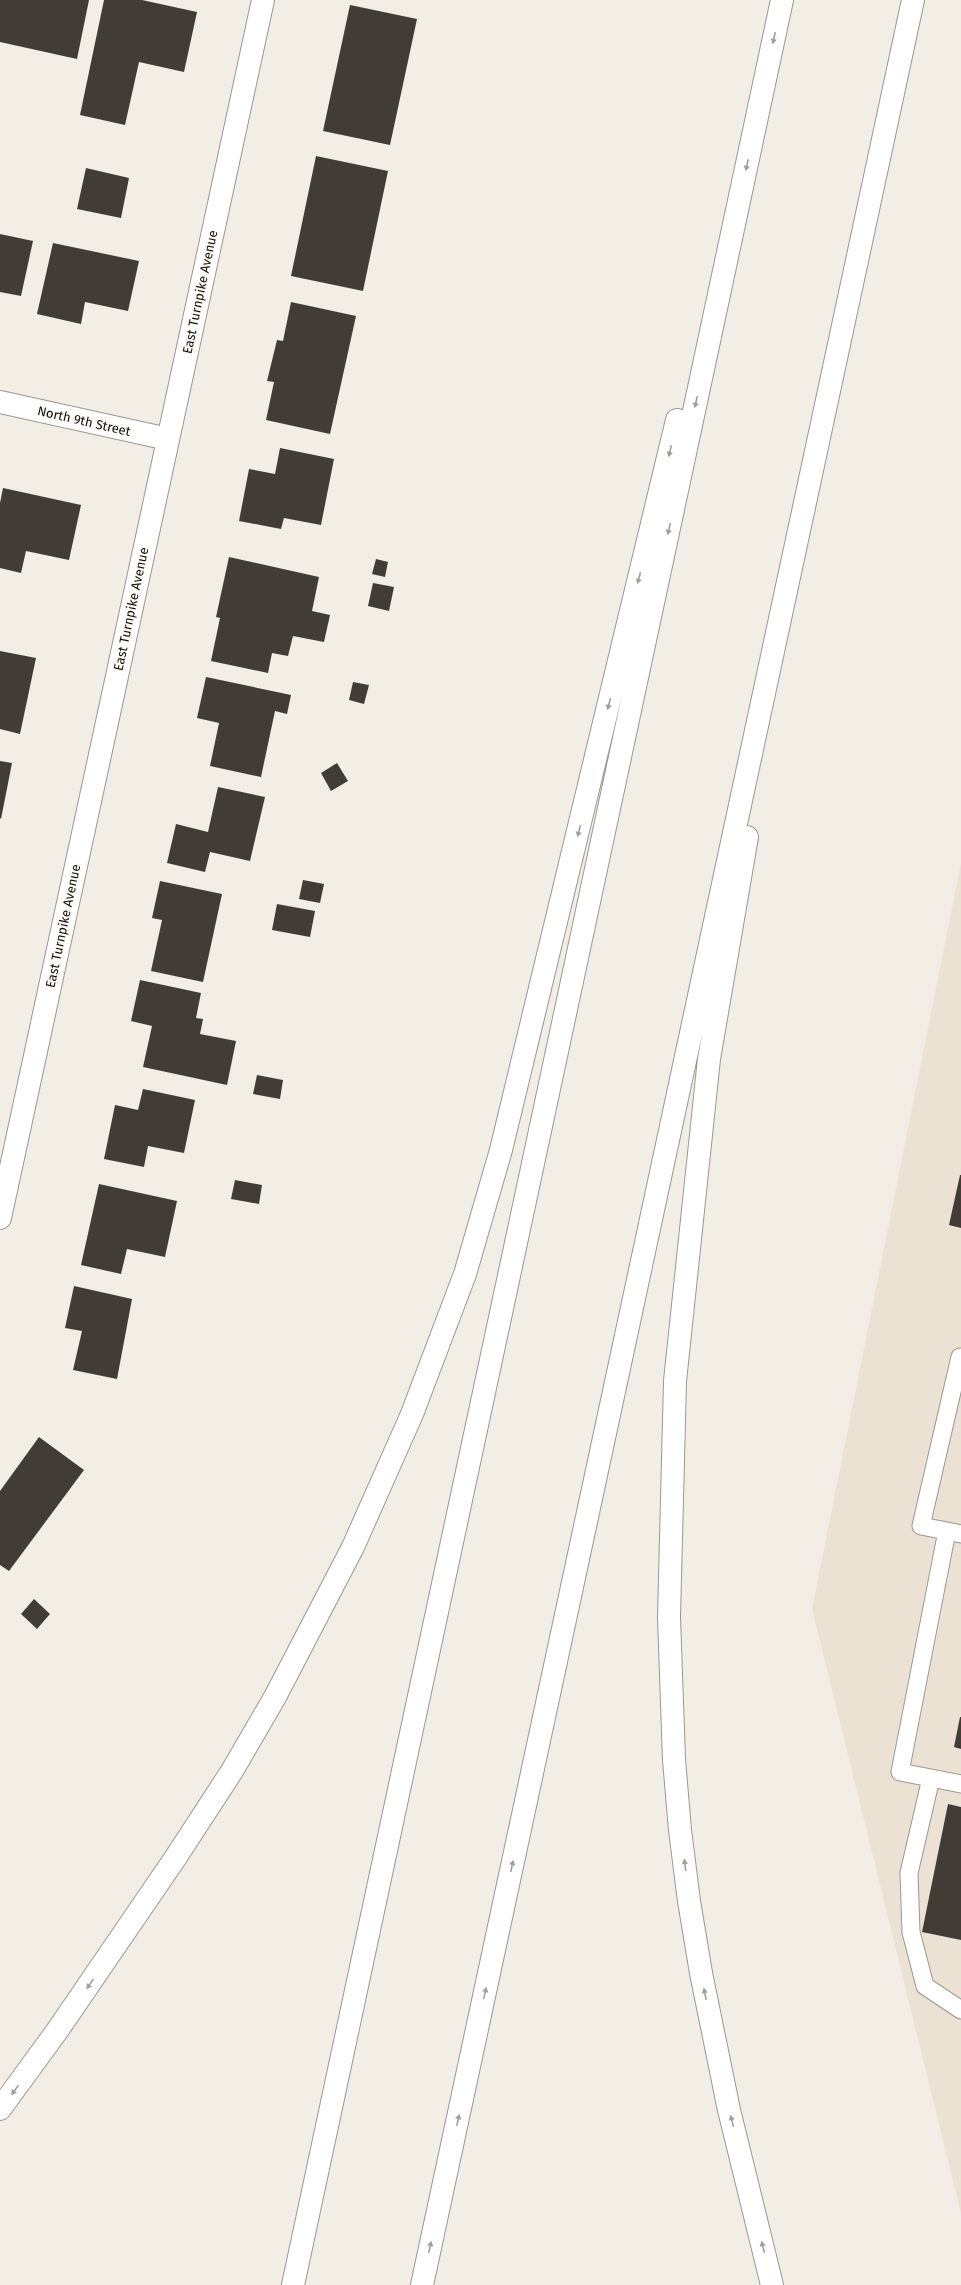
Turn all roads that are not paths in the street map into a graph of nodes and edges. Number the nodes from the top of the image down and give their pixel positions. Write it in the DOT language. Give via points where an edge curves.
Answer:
graph roads {
  1 [pos="262,0"];
  2 [pos="782,0"];
  3 [pos="913,0"];
  4 [pos="740,198"];
  5 [pos="0,402"];
  6 [pos="168,440"];
  7 [pos="810,478"];
  8 [pos="0,1218"];
  9 [pos="960,1357"];
  10 [pos="954,1533"];
  11 [pos="931,1778"];
  12 [pos="961,1784"];
  13 [pos="961,2010"];
  14 [pos="0,2109"];
  15 [pos="293,2285"];
  16 [pos="422,2285"];
  17 [pos="772,2285"];
  1 -- 6 [label="main road, East Turnpike Avenue"];
  2 -- 4 [label="main road, one-way"];
  3 -- 7 [label="main road"];
  4 -- 14 [label="main road, one-way" via="698,333 517,1089 485,1212 441,1343 354,1547 232,1771 57,2031"];
  4 -- 15 [label="main road, one-way"];
  5 -- 6 [label="main road, North 9th Street"];
  6 -- 8 [label="main road, East Turnpike Avenue"];
  16 -- 7 [label="main road, one-way"];
  17 -- 7 [label="main road, one-way" via="726,2095 689,1901 674,1760 669,1617 675,1381 709,1059"];
  9 -- 10 [label="lane" via="921,1526"];
  10 -- 11 [label="lane" via="900,1772"];
  11 -- 12 [label="lane"];
  11 -- 13 [label="lane" via="908,1873 911,1932 925,1986"];
}
